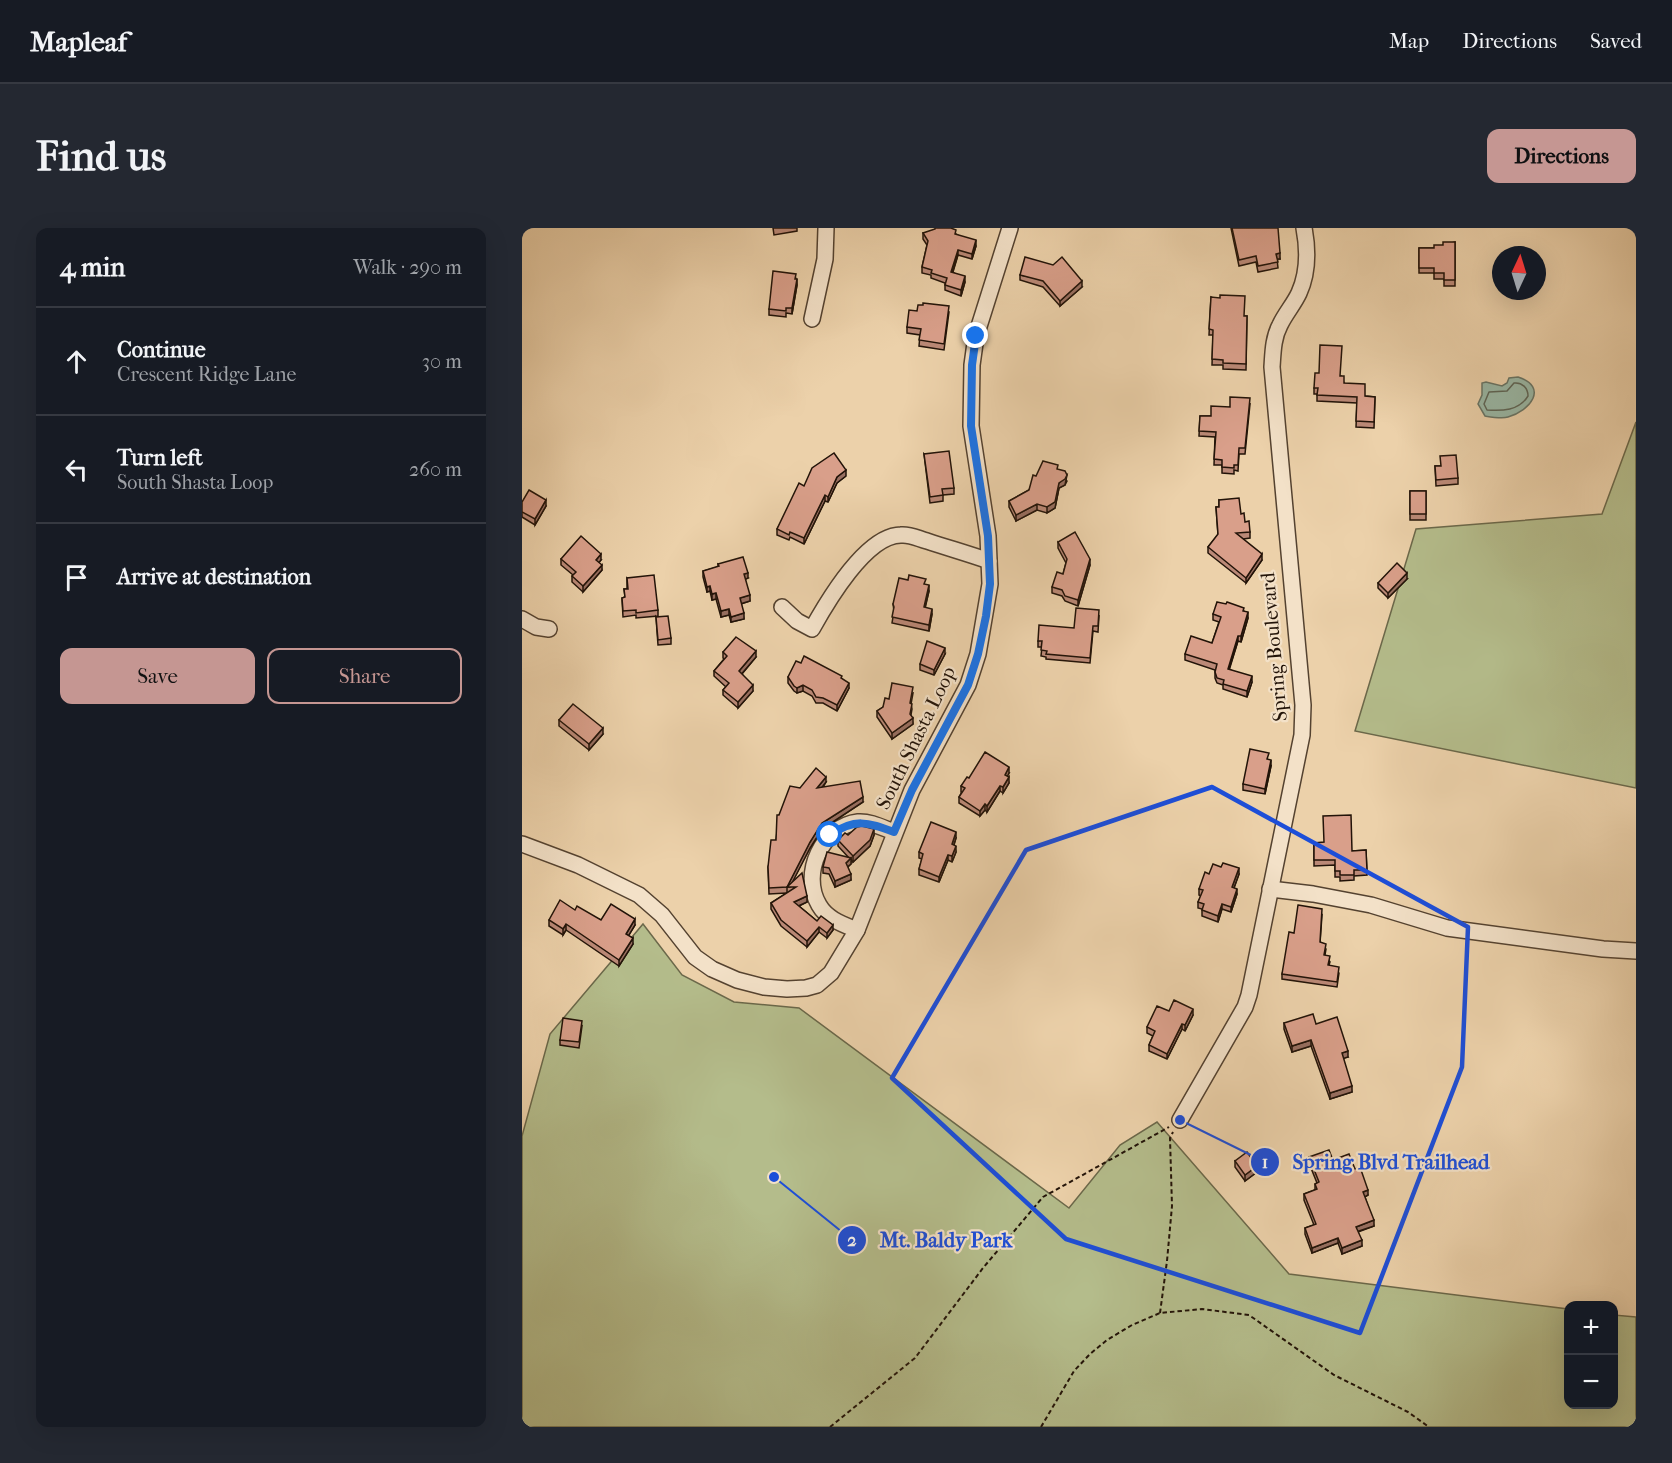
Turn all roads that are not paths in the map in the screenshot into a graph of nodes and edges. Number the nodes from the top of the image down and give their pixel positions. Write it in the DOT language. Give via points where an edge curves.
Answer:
graph roads {
  1 [pos="826,228"];
  2 [pos="1010,228"];
  3 [pos="1304,228"];
  4 [pos="812,319"];
  5 [pos="989,561"];
  6 [pos="782,607"];
  7 [pos="522,619"];
  8 [pos="549,629"];
  9 [pos="894,832"];
  10 [pos="522,844"];
  11 [pos="1270,889"];
  12 [pos="856,930"];
  13 [pos="1636,951"];
  14 [pos="1180,1120"];
  1 -- 4 [label="street" via="826,252"];
  2 -- 5 [label="street, South Shasta Loop" via="979,326 972,365 971,426"];
  3 -- 11 [label="street, Spring Boulevard" via="1306,265 1300,292 1273,345 1303,712 1302,735"];
  5 -- 6 [label="street" via="905,535 890,536 872,548 844,579 812,629"];
  5 -- 9 [label="street, South Shasta Loop" via="990,584 974,669"];
  7 -- 8 [label="street"];
  9 -- 12 [label="street, South Shasta Loop"];
  9 -- 12 [label="street" via="861,822 843,825 819,850 814,869 818,904 840,924"];
  10 -- 12 [label="street, South Shasta Loop" via="578,865 639,895 662,915 695,957 737,980 764,987 817,985 831,973"];
  11 -- 13 [label="street" via="1362,903 1447,928"];
  11 -- 14 [label="street, Spring Boulevard" via="1245,1007"];
}
